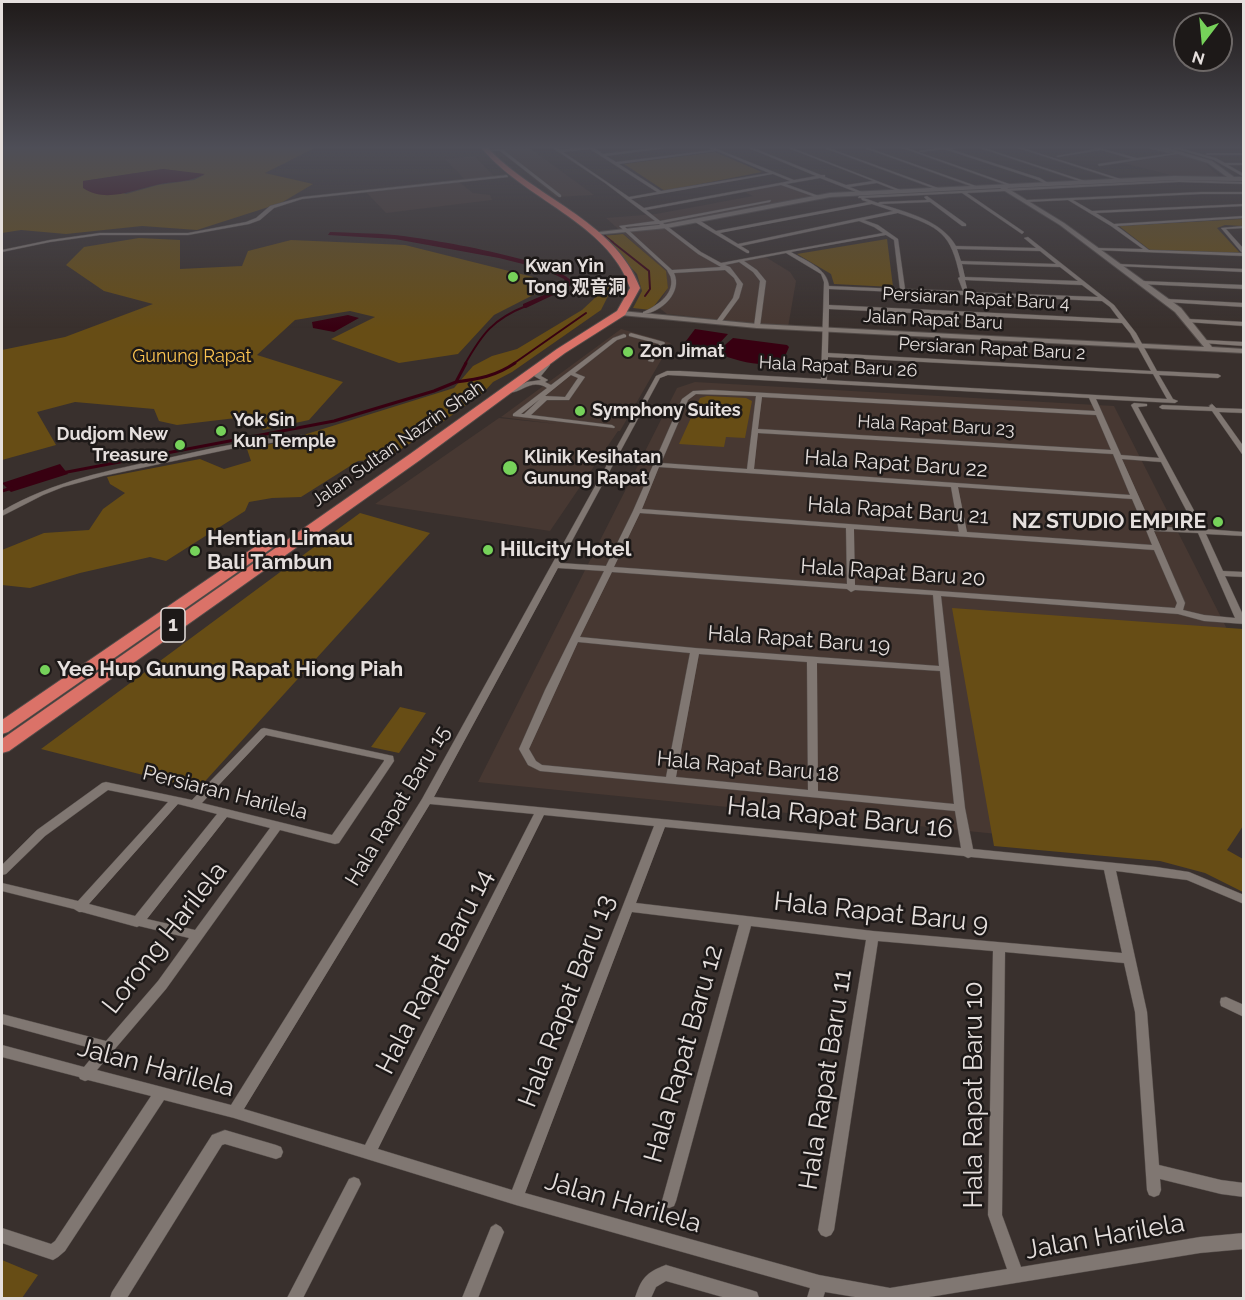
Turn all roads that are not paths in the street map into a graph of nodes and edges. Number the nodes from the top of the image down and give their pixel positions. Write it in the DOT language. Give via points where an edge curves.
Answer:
graph roads {
  1 [pos="273,207"];
  2 [pos="547,207"];
  3 [pos="555,207"];
  4 [pos="641,207"];
  5 [pos="657,207"];
  6 [pos="744,207"];
  7 [pos="771,207"];
  8 [pos="853,207"];
  9 [pos="885,207"];
  10 [pos="939,207"];
  11 [pos="984,207"];
  12 [pos="1035,207"];
  13 [pos="1082,207"];
  14 [pos="1186,207"];
  15 [pos="644,209"];
  16 [pos="899,211"];
  17 [pos="1092,212"];
  18 [pos="1244,217"];
  19 [pos="860,220"];
  20 [pos="697,221"];
  21 [pos="663,224"];
  22 [pos="964,225"];
  23 [pos="1113,225"];
  24 [pos="1244,227"];
  25 [pos="623,228"];
  26 [pos="718,232"];
  27 [pos="888,233"];
  28 [pos="592,237"];
  29 [pos="1232,240"];
  30 [pos="1244,240"];
  31 [pos="736,246"];
  32 [pos="954,247"];
  33 [pos="1096,249"];
  34 [pos="1042,250"];
  35 [pos="2,251"];
  36 [pos="1148,251"];
  37 [pos="747,252"];
  38 [pos="787,252"];
  39 [pos="1244,254"];
  40 [pos="740,261"];
  41 [pos="958,262"];
  42 [pos="722,264"];
  43 [pos="1118,265"];
  44 [pos="1060,266"];
  45 [pos="728,268"];
  46 [pos="1244,271"];
  47 [pos="671,272"];
  48 [pos="961,278"];
  49 [pos="1082,283"];
  50 [pos="1142,283"];
  51 [pos="828,287"];
  52 [pos="1244,287"];
  53 [pos="903,291"];
  54 [pos="966,294"];
  55 [pos="1102,299"];
  56 [pos="1167,301"];
  57 [pos="1244,305"];
  58 [pos="827,307"];
  59 [pos="619,308"];
  60 [pos="657,309"];
  61 [pos="645,313"];
  62 [pos="664,315"];
  63 [pos="699,321"];
  64 [pos="1123,321"];
  65 [pos="1189,321"];
  66 [pos="718,323"];
  67 [pos="1244,324"];
  68 [pos="757,326"];
  69 [pos="827,330"];
  70 [pos="1204,342"];
  71 [pos="1244,344"];
  72 [pos="1140,345"];
  73 [pos="1210,349"];
  74 [pos="1244,351"];
  75 [pos="826,355"];
  76 [pos="651,361"];
  77 [pos="547,362"];
  78 [pos="570,373"];
  79 [pos="1157,373"];
  80 [pos="1218,376"];
  81 [pos="561,379"];
  82 [pos="824,382"];
  83 [pos="550,387"];
  84 [pos="503,394"];
  85 [pos="759,394"];
  86 [pos="541,397"];
  87 [pos="1092,397"];
  88 [pos="1171,401"];
  89 [pos="1214,410"];
  90 [pos="1244,411"];
  91 [pos="1098,412"];
  92 [pos="612,427"];
  93 [pos="755,431"];
  94 [pos="304,436"];
  95 [pos="1244,453"];
  96 [pos="1117,454"];
  97 [pos="1162,460"];
  98 [pos="656,465"];
  99 [pos="750,472"];
  100 [pos="954,486"];
  101 [pos="1134,497"];
  102 [pos="637,511"];
  103 [pos="584,512"];
  104 [pos="2,514"];
  105 [pos="850,526"];
  106 [pos="1147,528"];
  107 [pos="1201,531"];
  108 [pos="963,534"];
  109 [pos="1244,534"];
  110 [pos="1156,548"];
  111 [pos="555,565"];
  112 [pos="607,570"];
  113 [pos="1220,573"];
  114 [pos="1244,575"];
  115 [pos="851,588"];
  116 [pos="937,595"];
  117 [pos="1178,611"];
  118 [pos="1242,621"];
  119 [pos="576,639"];
  120 [pos="695,651"];
  121 [pos="812,660"];
  122 [pos="944,669"];
  123 [pos="2,728"];
  124 [pos="2,747"];
  125 [pos="671,779"];
  126 [pos="813,792"];
  127 [pos="176,800"];
  128 [pos="427,800"];
  129 [pos="195,804"];
  130 [pos="960,808"];
  131 [pos="542,810"];
  132 [pos="225,812"];
  133 [pos="661,822"];
  134 [pos="277,826"];
  135 [pos="968,854"];
  136 [pos="1109,867"];
  137 [pos="2,871"];
  138 [pos="2,887"];
  139 [pos="1244,900"];
  140 [pos="630,907"];
  141 [pos="79,908"];
  142 [pos="747,921"];
  143 [pos="137,922"];
  144 [pos="198,936"];
  145 [pos="873,936"];
  146 [pos="999,948"];
  147 [pos="1128,958"];
  148 [pos="1226,1002"];
  149 [pos="1244,1012"];
  150 [pos="2,1019"];
  151 [pos="108,1047"];
  152 [pos="2,1051"];
  153 [pos="85,1075"];
  154 [pos="160,1094"];
  155 [pos="234,1112"];
  156 [pos="276,1152"];
  157 [pos="369,1153"];
  158 [pos="1153,1170"];
  159 [pos="354,1184"];
  160 [pos="1154,1190"];
  161 [pos="1244,1190"];
  162 [pos="516,1198"];
  163 [pos="669,1201"];
  164 [pos="826,1230"];
  165 [pos="496,1232"];
  166 [pos="2,1236"];
  167 [pos="1244,1241"];
  168 [pos="1017,1276"];
  169 [pos="817,1291"];
  170 [pos="118,1299"];
  171 [pos="295,1299"];
  172 [pos="470,1299"];
  173 [pos="643,1299"];
  174 [pos="751,1299"];
  1 -- 35 [label="street" via="247,223 188,234 100,234"];
  2 -- 28 [label="highway, Jalan Sultan Nazrin Shah / 1"];
  3 -- 28 [label="highway, Jalan Sultan Nazrin Shah / 1"];
  4 -- 15 [label="street"];
  5 -- 15 [label="street"];
  6 -- 21 [label="street"];
  7 -- 20 [label="street"];
  8 -- 26 [label="street"];
  9 -- 16 [label="street"];
  10 -- 22 [label="street"];
  11 -- 34 [label="street"];
  12 -- 33 [label="street"];
  13 -- 17 [label="street"];
  14 -- 17 [label="street"];
  15 -- 21 [label="street"];
  16 -- 19 [label="street"];
  16 -- 32 [label="street" via="949,237"];
  17 -- 23 [label="street"];
  18 -- 23 [label="street"];
  19 -- 27 [label="street"];
  19 -- 31 [label="street"];
  20 -- 21 [label="street"];
  20 -- 26 [label="street"];
  21 -- 25 [label="street"];
  21 -- 42 [label="street" via="696,252"];
  23 -- 36 [label="street"];
  24 -- 29 [label="street" via="1224,227"];
  25 -- 28 [label="street"];
  25 -- 47 [label="street"];
  26 -- 31 [label="street"];
  27 -- 38 [label="street"];
  27 -- 53 [label="street" via="898,241"];
  28 -- 59 [label="highway, Jalan Sultan Nazrin Shah / 1" via="622,260 635,281 635,291"];
  29 -- 30 [label="street"];
  29 -- 39 [label="street"];
  31 -- 37 [label="street"];
  32 -- 34 [label="street"];
  32 -- 41 [label="street"];
  33 -- 36 [label="street"];
  33 -- 43 [label="street"];
  34 -- 44 [label="street"];
  36 -- 39 [label="street"];
  38 -- 40 [label="street"];
  38 -- 51 [label="street" via="823,273"];
  40 -- 42 [label="street"];
  40 -- 68 [label="street" via="763,281"];
  41 -- 44 [label="street"];
  41 -- 48 [label="street"];
  42 -- 45 [label="street"];
  43 -- 46 [label="street"];
  43 -- 50 [label="street"];
  44 -- 49 [label="street"];
  45 -- 47 [label="street"];
  45 -- 66 [label="street" via="737,278 740,290"];
  47 -- 60 [label="street" via="674,289"];
  48 -- 49 [label="street"];
  48 -- 54 [label="street"];
  49 -- 55 [label="street"];
  50 -- 52 [label="street"];
  50 -- 56 [label="street"];
  51 -- 53 [label="street"];
  51 -- 58 [label="street"];
  53 -- 54 [label="street"];
  54 -- 55 [label="street"];
  55 -- 64 [label="street"];
  56 -- 57 [label="street"];
  56 -- 65 [label="street"];
  58 -- 64 [label="street, Persiaran Rapat Baru 4"];
  58 -- 69 [label="street"];
  59 -- 61 [label="street"];
  59 -- 63 [label="street, Jalan Rapat Baru"];
  59 -- 77 [label="highway, Jalan Sultan Nazrin Shah / 1"];
  59 -- 123 [label="highway, Jalan Sultan Nazrin Shah / 1"];
  60 -- 61 [label="street"];
  60 -- 62 [label="street"];
  61 -- 62 [label="street"];
  62 -- 63 [label="street"];
  63 -- 66 [label="street, Jalan Rapat Baru"];
  64 -- 72 [label="street"];
  65 -- 67 [label="street"];
  65 -- 70 [label="street"];
  66 -- 68 [label="street, Jalan Rapat Baru"];
  68 -- 69 [label="street, Jalan Rapat Baru"];
  69 -- 72 [label="street, Jalan Rapat Baru"];
  69 -- 75 [label="street"];
  70 -- 71 [label="street"];
  70 -- 73 [label="street"];
  72 -- 73 [label="street, Jalan Rapat Baru"];
  72 -- 79 [label="street"];
  73 -- 74 [label="street, Jalan Rapat Baru"];
  75 -- 79 [label="street, Persiaran Rapat Baru 2"];
  75 -- 82 [label="street"];
  76 -- 78 [label="street" via="662,343 627,335 615,339"];
  77 -- 81 [label="street" via="537,376"];
  77 -- 84 [label="highway, Jalan Sultan Nazrin Shah / 1"];
  78 -- 81 [label="street"];
  78 -- 86 [label="street" via="582,377 567,399"];
  79 -- 80 [label="street, Persiaran Rapat Baru 2"];
  79 -- 88 [label="street"];
  81 -- 83 [label="street"];
  82 -- 87 [label="street, Hala Rapat Baru 26"];
  82 -- 103 [label="street, Hala Rapat Baru 26" via="680,372 661,375"];
  83 -- 84 [label="street" via="530,382"];
  83 -- 86 [label="street"];
  84 -- 124 [label="highway, Jalan Sultan Nazrin Shah / 1"];
  85 -- 91 [label="street"];
  85 -- 93 [label="street"];
  85 -- 98 [label="street" via="690,395"];
  86 -- 92 [label="street" via="515,415"];
  87 -- 88 [label="street, Hala Rapat Baru 26"];
  87 -- 91 [label="street"];
  88 -- 89 [label="street, Hala Rapat Baru 26" via="1208,403"];
  89 -- 90 [label="street"];
  89 -- 95 [label="street"];
  89 -- 97 [label="street" via="1134,405"];
  91 -- 96 [label="street"];
  93 -- 96 [label="street, Hala Rapat Baru 23"];
  93 -- 99 [label="street"];
  94 -- 104 [label="street" via="81,478 31,497"];
  96 -- 97 [label="street, Hala Rapat Baru 23"];
  96 -- 101 [label="street"];
  97 -- 107 [label="street"];
  98 -- 99 [label="street, Hala Rapat Baru 22"];
  98 -- 102 [label="street"];
  99 -- 100 [label="street, Hala Rapat Baru 22"];
  100 -- 101 [label="street, Hala Rapat Baru 22"];
  100 -- 108 [label="street"];
  101 -- 106 [label="street"];
  102 -- 105 [label="street, Hala Rapat Baru 21"];
  102 -- 112 [label="street"];
  103 -- 111 [label="street, Hala Rapat Baru 15"];
  105 -- 108 [label="street, Hala Rapat Baru 21"];
  105 -- 115 [label="street"];
  106 -- 107 [label="street"];
  106 -- 110 [label="street"];
  107 -- 109 [label="street"];
  107 -- 113 [label="street"];
  108 -- 110 [label="street, Hala Rapat Baru 21"];
  110 -- 117 [label="street" via="1181,603"];
  111 -- 112 [label="street, Hala Rapat Baru 20"];
  111 -- 128 [label="street, Hala Rapat Baru 15"];
  112 -- 115 [label="street, Hala Rapat Baru 20"];
  112 -- 119 [label="street"];
  113 -- 114 [label="street"];
  113 -- 118 [label="street"];
  115 -- 116 [label="street, Hala Rapat Baru 20"];
  116 -- 117 [label="street, Hala Rapat Baru 20"];
  116 -- 122 [label="street"];
  117 -- 118 [label="street, Hala Rapat Baru 20"];
  119 -- 120 [label="street, Hala Rapat Baru 19"];
  119 -- 125 [label="street, Hala Rapat Baru 18" via="524,749 532,763 540,768"];
  120 -- 121 [label="street, Hala Rapat Baru 19"];
  120 -- 125 [label="street"];
  121 -- 122 [label="street, Hala Rapat Baru 19"];
  121 -- 126 [label="street"];
  122 -- 130 [label="street"];
  125 -- 126 [label="street, Hala Rapat Baru 18"];
  126 -- 130 [label="street, Hala Rapat Baru 18"];
  127 -- 129 [label="street, Persiaran Harilela"];
  127 -- 137 [label="street, Persiaran Harilela" via="106,786 42,833"];
  127 -- 141 [label="street"];
  128 -- 131 [label="street, Hala Rapat Baru 16"];
  128 -- 155 [label="street, Hala Rapat Baru 15"];
  129 -- 132 [label="street, Persiaran Harilela"];
  129 -- 134 [label="street, Persiaran Harilela" via="264,731 389,758 335,840"];
  130 -- 135 [label="street"];
  131 -- 133 [label="street, Hala Rapat Baru 16"];
  131 -- 157 [label="street, Hala Rapat Baru 14"];
  132 -- 134 [label="street, Persiaran Harilela"];
  132 -- 143 [label="street"];
  133 -- 135 [label="street, Hala Rapat Baru 16"];
  133 -- 140 [label="street, Hala Rapat Baru 13"];
  134 -- 144 [label="street, Lorong Harilela"];
  135 -- 136 [label="street, Hala Rapat Baru 16"];
  136 -- 139 [label="street, Hala Rapat Baru 16" via="1189,876"];
  136 -- 147 [label="street"];
  138 -- 141 [label="street"];
  140 -- 142 [label="street, Hala Rapat Baru 9"];
  140 -- 162 [label="street, Hala Rapat Baru 13"];
  141 -- 143 [label="street"];
  142 -- 145 [label="street, Hala Rapat Baru 9"];
  142 -- 163 [label="street, Hala Rapat Baru 12"];
  143 -- 144 [label="street"];
  144 -- 151 [label="street, Lorong Harilela"];
  145 -- 146 [label="street, Hala Rapat Baru 9"];
  145 -- 164 [label="street, Hala Rapat Baru 11"];
  146 -- 147 [label="street, Hala Rapat Baru 9"];
  146 -- 168 [label="street, Hala Rapat Baru 10" via="995,1215"];
  147 -- 158 [label="street" via="1140,1012"];
  148 -- 149 [label="street"];
  150 -- 151 [label="street"];
  151 -- 153 [label="street, Lorong Harilela"];
  152 -- 153 [label="street, Jalan Harilela"];
  153 -- 154 [label="street, Jalan Harilela"];
  154 -- 155 [label="street, Jalan Harilela"];
  154 -- 166 [label="street" via="60,1246 53,1252"];
  155 -- 157 [label="street, Jalan Harilela"];
  156 -- 170 [label="street" via="225,1137 217,1140"];
  157 -- 162 [label="street, Jalan Harilela"];
  158 -- 160 [label="street"];
  158 -- 161 [label="street"];
  159 -- 171 [label="street"];
  162 -- 169 [label="street, Jalan Harilela"];
  165 -- 172 [label="street"];
  167 -- 168 [label="street, Jalan Harilela"];
  168 -- 169 [label="street, Jalan Harilela" via="890,1296"];
  173 -- 174 [label="street" via="654,1276 666,1274"];
}
